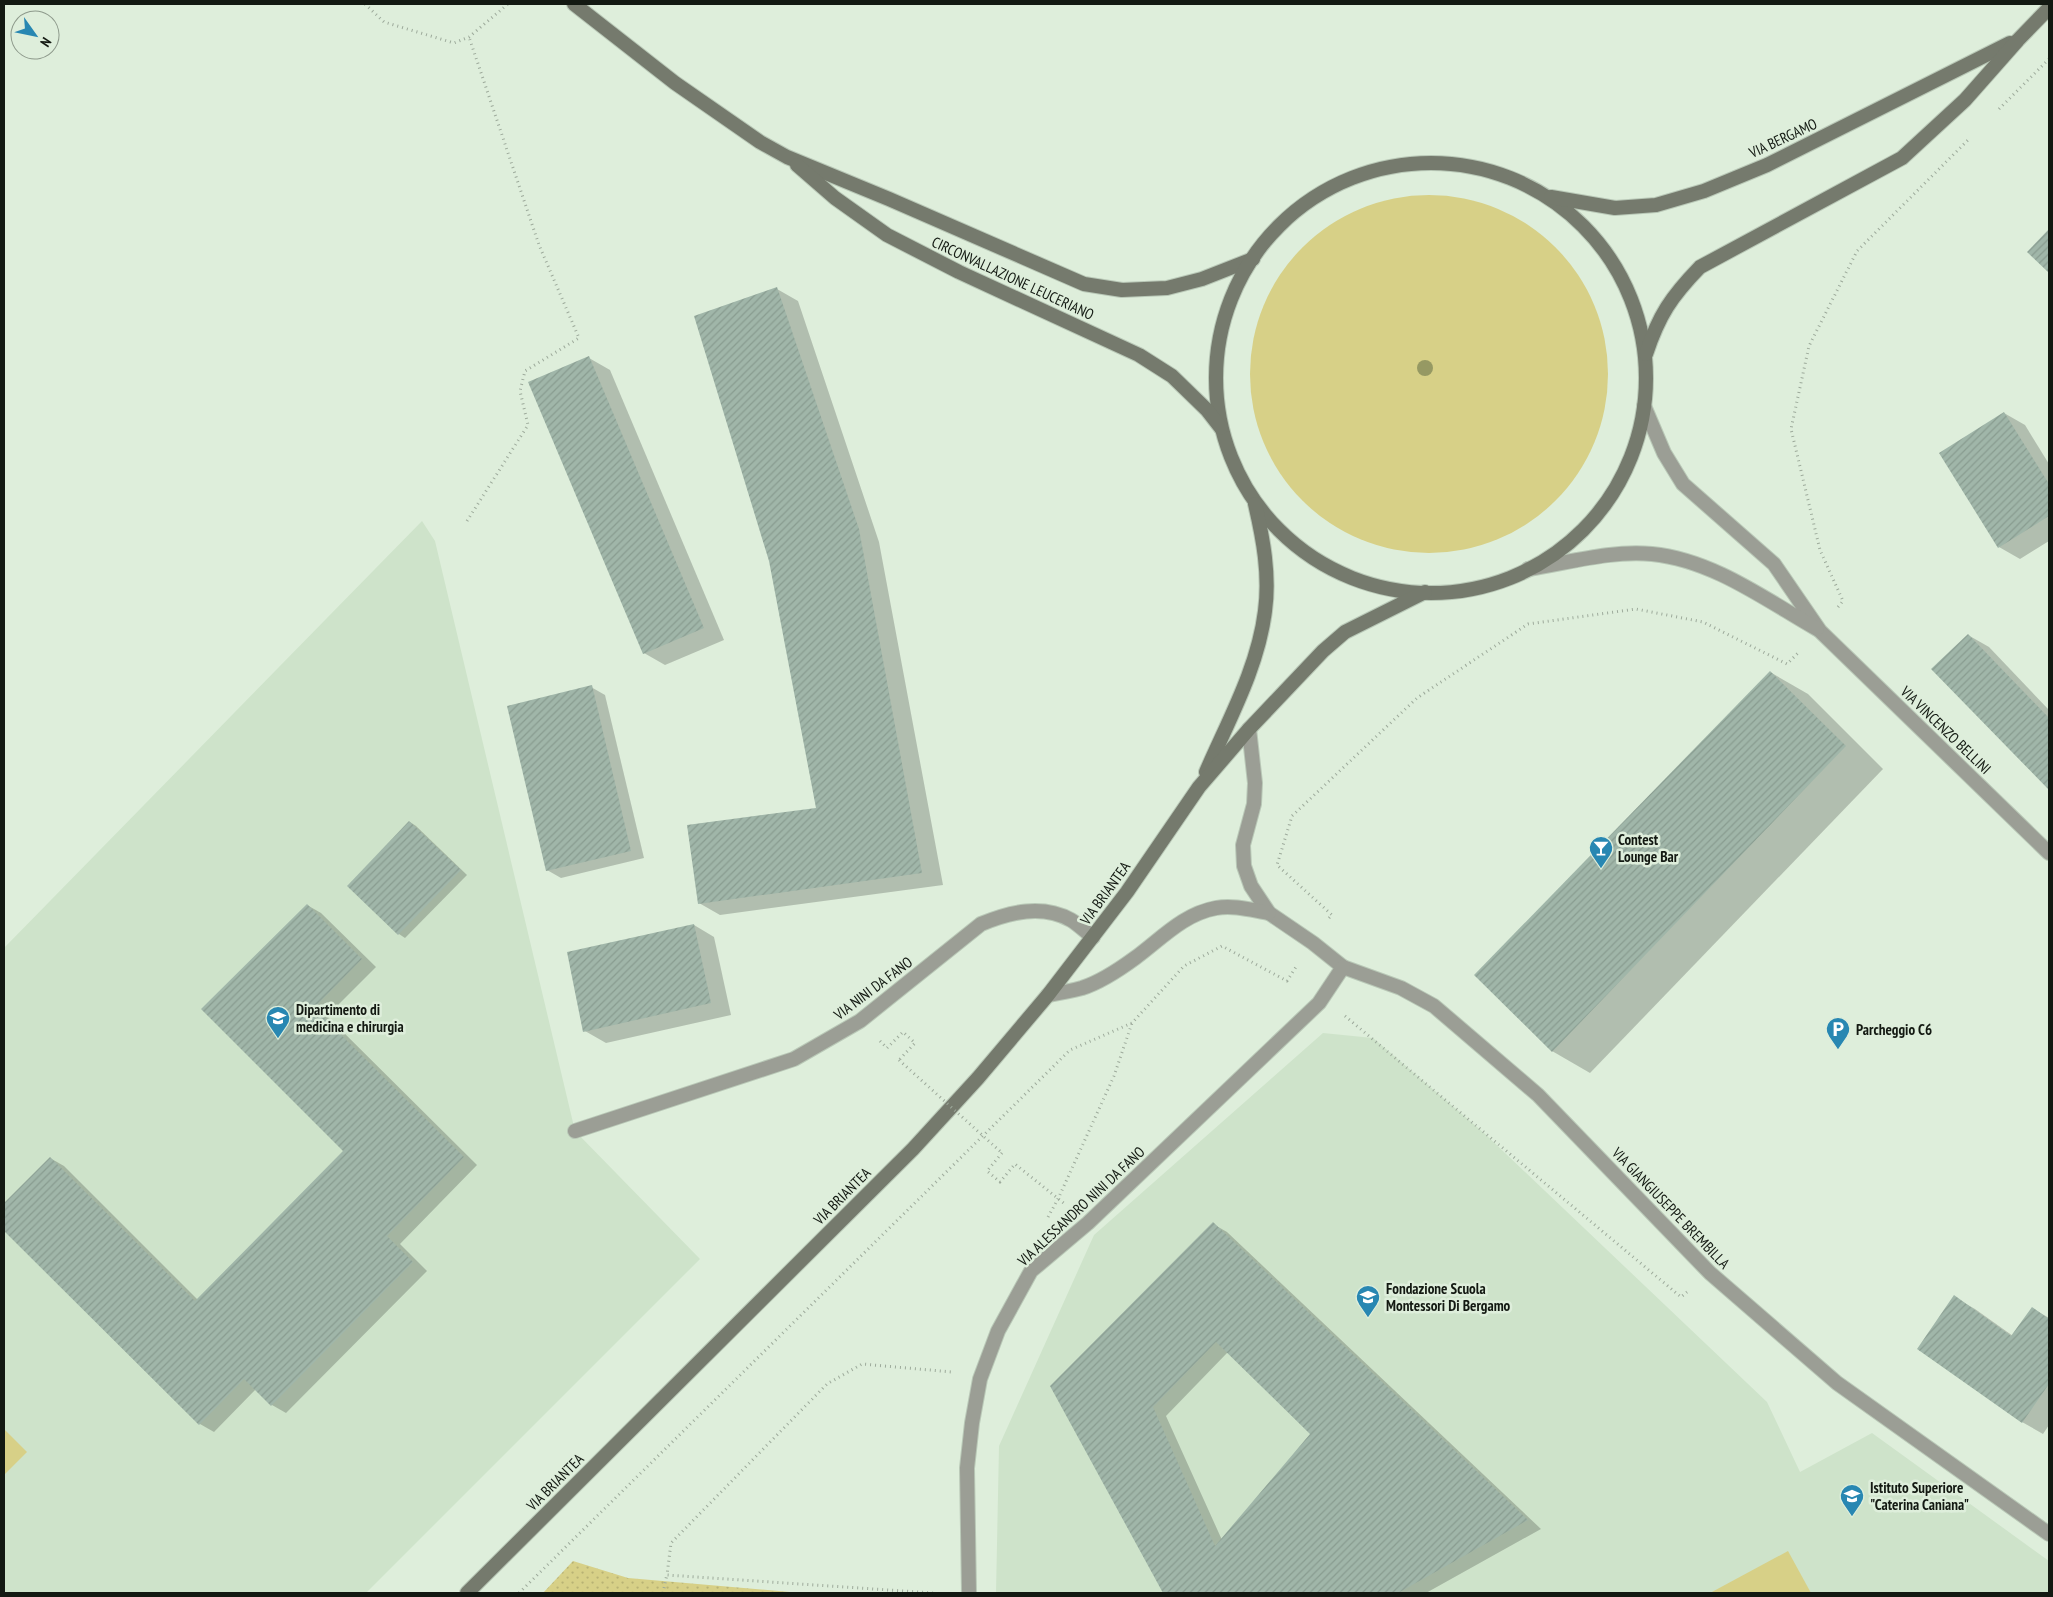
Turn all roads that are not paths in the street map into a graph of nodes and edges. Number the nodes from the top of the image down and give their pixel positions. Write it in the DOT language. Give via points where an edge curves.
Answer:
graph roads {
  1 [pos="574,4"];
  2 [pos="2049,8"];
  3 [pos="2018,40"];
  4 [pos="787,157"];
  5 [pos="1548,197"];
  6 [pos="1252,259"];
  7 [pos="1645,358"];
  8 [pos="1644,406"];
  9 [pos="1222,430"];
  10 [pos="1254,500"];
  11 [pos="1528,570"];
  12 [pos="1425,592"];
  13 [pos="1820,631"];
  14 [pos="1249,729"];
  15 [pos="1199,787"];
  16 [pos="2049,853"];
  17 [pos="1269,913"];
  18 [pos="1093,937"];
  19 [pos="1343,967"];
  20 [pos="1048,995"];
  21 [pos="575,1131"];
  22 [pos="2049,1534"];
  23 [pos="467,1593"];
  24 [pos="969,1593"];
  1 -- 4 [label="main road, CIRCONVALLAZIONE LEUCERIANO" via="675,83"];
  2 -- 3 [label="main road, VIA BERGAMO"];
  3 -- 5 [label="main road, VIA BERGAMO" via="1767,165 1704,191 1656,205 1614,208"];
  3 -- 7 [label="main road, VIA BERGAMO" via="1965,100 1902,158 1700,267 1677,290 1664,310"];
  4 -- 6 [label="main road, CIRCONVALLAZIONE LEUCERIANO" via="1084,284 1122,290 1167,288 1202,279"];
  4 -- 9 [label="main road, CIRCONVALLAZIONE LEUCERIANO" via="834,198 887,234 959,272 1139,355 1172,376 1207,410"];
  5 -- 6 [label="main road" via="1499,174 1453,164 1404,165 1369,172 1332,187 1309,201 1275,231"];
  5 -- 7 [label="main road" via="1589,232 1621,276 1635,309"];
  6 -- 9 [label="main road" via="1226,314 1218,355 1217,388"];
  7 -- 8 [label="main road"];
  8 -- 11 [label="main road" via="1628,463 1611,494 1570,542"];
  8 -- 13 [label="street, VIA VINCENZO BELLINI" via="1664,453 1682,484 1774,564"];
  9 -- 10 [label="main road" via="1238,472"];
  10 -- 12 [label="main road" via="1291,541 1334,570 1381,587"];
  10 -- 15 [label="main road" via="1263,539 1266,609 1249,674"];
  11 -- 12 [label="main road" via="1477,588"];
  11 -- 13 [label="street, VIA VINCENZO BELLINI" via="1620,554 1653,554 1703,566"];
  12 -- 14 [label="main road" via="1345,632"];
  13 -- 16 [label="street, VIA VINCENZO BELLINI"];
  14 -- 15 [label="main road"];
  14 -- 17 [label="street, VIA GIANGIUSEPPE BREMBILLA" via="1255,782 1254,804 1243,845 1244,866 1251,886"];
  15 -- 18 [label="main road, VIA BRIANTEA"];
  17 -- 19 [label="street, VIA GIANGIUSEPPE BREMBILLA" via="1313,942"];
  17 -- 20 [label="street, VIA GIANGIUSEPPE BREMBILLA" via="1236,907 1216,908 1191,916 1105,978 1083,988"];
  18 -- 20 [label="main road, VIA BRIANTEA"];
  18 -- 21 [label="street, VIA NINI DA FANO" via="1071,920 1047,910 1002,915 981,924 851,1028 794,1059"];
  19 -- 22 [label="street, VIA GIANGIUSEPPE BREMBILLA" via="1401,988 1434,1006 1538,1095 1710,1274 1837,1382"];
  19 -- 24 [label="street, VIA ALESSANDRO NINI DA FANO" via="1319,1003 1088,1223 1031,1271 998,1331 980,1378 967,1468"];
  20 -- 23 [label="main road, VIA BRIANTEA" via="913,1149"];
}
